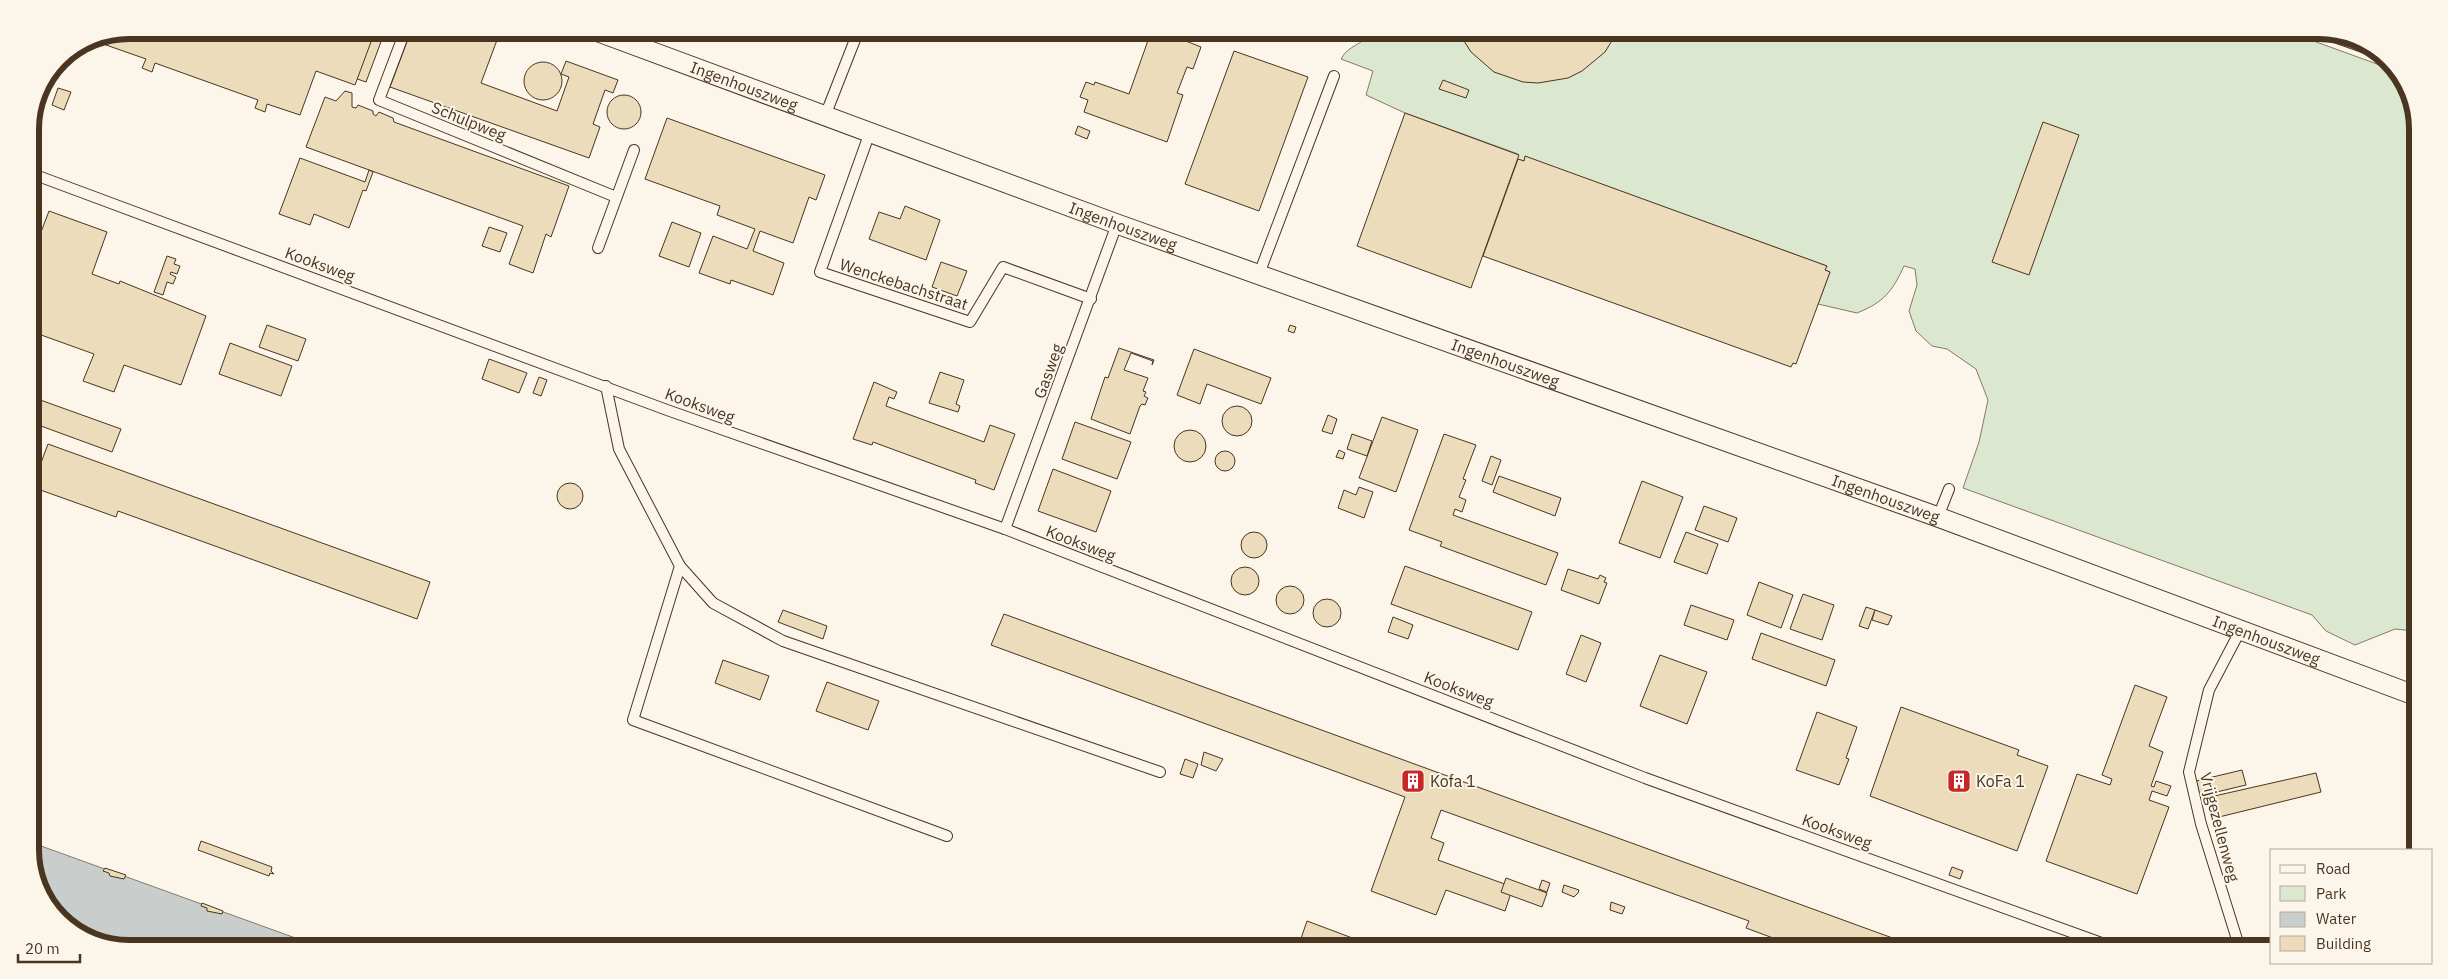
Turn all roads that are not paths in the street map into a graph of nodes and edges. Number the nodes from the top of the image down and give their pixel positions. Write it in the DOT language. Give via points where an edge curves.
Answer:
graph roads {
  1 [pos="402,39"];
  2 [pos="618,39"];
  3 [pos="855,39"];
  4 [pos="1334,76"];
  5 [pos="825,116"];
  6 [pos="870,132"];
  7 [pos="634,150"];
  8 [pos="39,176"];
  9 [pos="616,197"];
  10 [pos="1117,224"];
  11 [pos="598,248"];
  12 [pos="1259,274"];
  13 [pos="1091,299"];
  14 [pos="606,386"];
  15 [pos="1949,489"];
  16 [pos="1938,517"];
  17 [pos="1005,529"];
  18 [pos="680,566"];
  19 [pos="2240,631"];
  20 [pos="2409,692"];
  21 [pos="1160,772"];
  22 [pos="947,836"];
  23 [pos="2096,940"];
  24 [pos="2237,940"];
  1 -- 9 [label="lane, Schulpweg" via="379,100"];
  2 -- 5 [label="street, Ingenhouszweg"];
  3 -- 5 [label="lane"];
  4 -- 12 [label="lane"];
  5 -- 6 [label="street, Ingenhouszweg"];
  6 -- 10 [label="street, Ingenhouszweg"];
  6 -- 13 [label="lane, Wenckebachstraat" via="820,272 970,322 1003,267"];
  7 -- 9 [label="lane"];
  8 -- 14 [label="lane, Kooksweg"];
  9 -- 11 [label="lane"];
  10 -- 12 [label="street, Ingenhouszweg"];
  10 -- 13 [label="lane, Gasweg"];
  12 -- 16 [label="street, Ingenhouszweg"];
  13 -- 17 [label="lane, Gasweg"];
  14 -- 17 [label="lane, Kooksweg"];
  14 -- 18 [label="lane" via="619,449"];
  15 -- 16 [label="lane"];
  16 -- 19 [label="street, Ingenhouszweg"];
  17 -- 23 [label="lane, Kooksweg" via="1645,778"];
  18 -- 21 [label="lane" via="713,603 784,640"];
  18 -- 22 [label="lane" via="633,720"];
  19 -- 20 [label="street, Ingenhouszweg"];
  19 -- 24 [label="lane, Vrijgezellenweg" via="2209,690 2188,772"];
}
